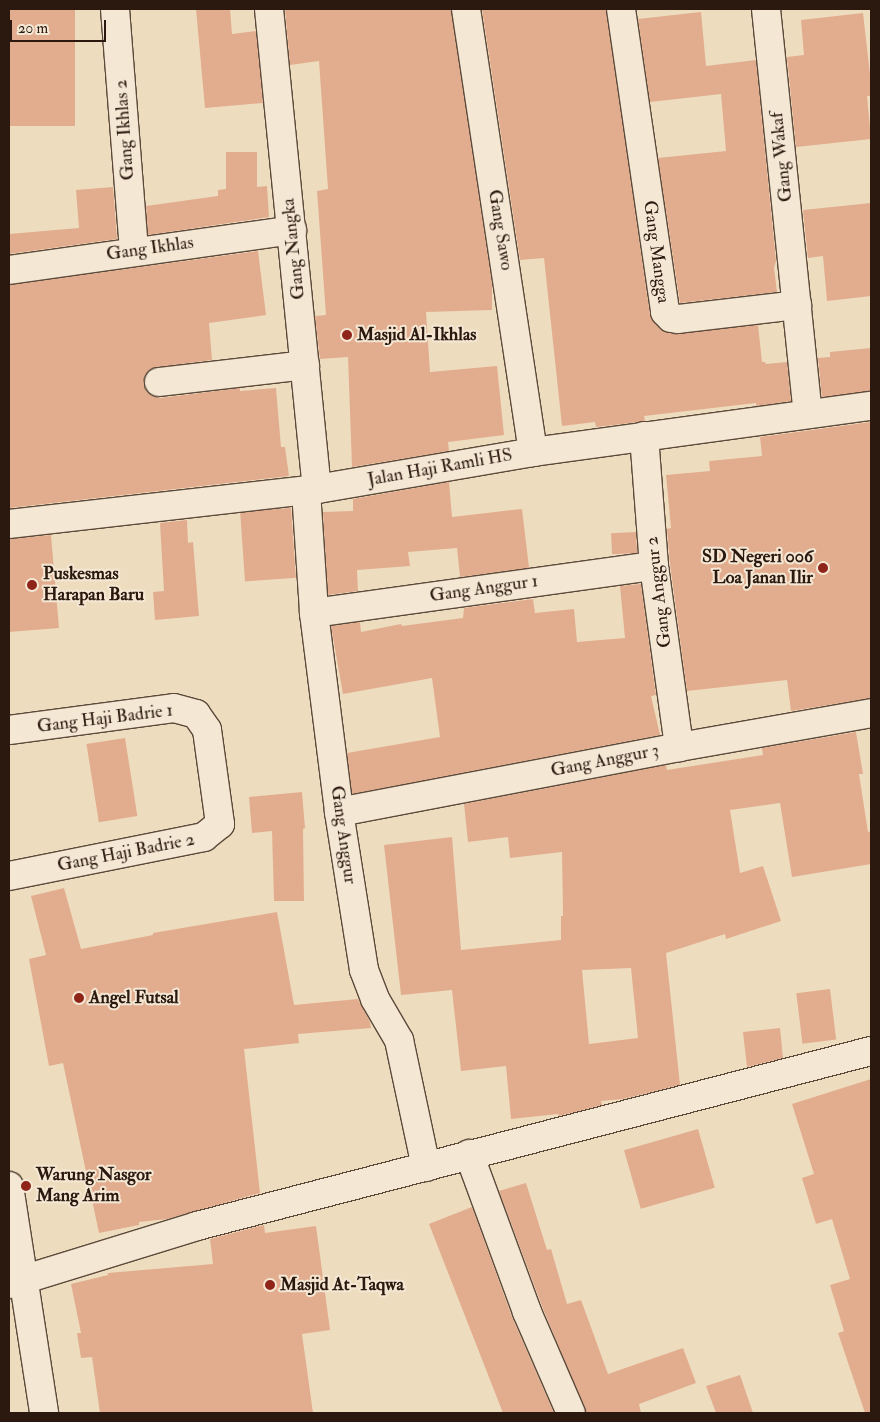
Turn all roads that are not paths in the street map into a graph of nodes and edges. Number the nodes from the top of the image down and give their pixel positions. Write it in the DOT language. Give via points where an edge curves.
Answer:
graph roads {
  1 [pos="116,9"];
  2 [pos="269,9"];
  3 [pos="466,9"];
  4 [pos="621,9"];
  5 [pos="766,9"];
  6 [pos="292,230"];
  7 [pos="134,251"];
  8 [pos="9,270"];
  9 [pos="797,305"];
  10 [pos="305,365"];
  11 [pos="159,382"];
  12 [pos="871,406"];
  13 [pos="808,414"];
  14 [pos="644,436"];
  15 [pos="533,452"];
  16 [pos="312,490"];
  17 [pos="9,524"];
  18 [pos="654,566"];
  19 [pos="314,613"];
  20 [pos="871,713"];
  21 [pos="9,730"];
  22 [pos="679,747"];
  23 [pos="214,775"];
  24 [pos="339,812"];
  25 [pos="9,876"];
  26 [pos="871,1053"];
  27 [pos="469,1154"];
  28 [pos="426,1168"];
  29 [pos="9,1186"];
  30 [pos="16,1282"];
  31 [pos="44,1413"];
  32 [pos="571,1413"];
  1 -- 7 [label="street, Gang Ikhlas 2"];
  2 -- 6 [label="street, Gang Nangka"];
  3 -- 15 [label="street, Gang Sawo"];
  4 -- 9 [label="street, Gang Mangga" via="664,312 678,320"];
  5 -- 9 [label="street, Gang Wakaf"];
  6 -- 7 [label="street, Gang Ikhlas"];
  6 -- 10 [label="street, Gang Nangka"];
  7 -- 8 [label="street, Gang Ikhlas"];
  9 -- 13 [label="street"];
  10 -- 11 [label="street"];
  10 -- 16 [label="street, Gang Nangka"];
  12 -- 13 [label="street, Jalan Haji Ramli HS"];
  13 -- 14 [label="street, Jalan Haji Ramli HS"];
  14 -- 15 [label="street, Jalan Haji Ramli HS"];
  14 -- 18 [label="street, Gang Anggur 2"];
  15 -- 16 [label="street, Jalan Haji Ramli HS"];
  16 -- 17 [label="street, Jalan Haji Ramli HS"];
  16 -- 19 [label="street, Gang Anggur"];
  18 -- 19 [label="street, Gang Anggur 1"];
  18 -- 22 [label="street, Gang Anggur 2"];
  19 -- 24 [label="street, Gang Anggur"];
  20 -- 22 [label="street, Gang Anggur 3"];
  21 -- 23 [label="street, Gang Haji Badrie 1" via="174,708 196,714 207,730"];
  22 -- 24 [label="street, Gang Anggur 3"];
  23 -- 25 [label="street, Gang Haji Badrie 2" via="220,824 204,837"];
  24 -- 28 [label="street, Gang Anggur" via="364,970 375,998 400,1040"];
  26 -- 27 [label="street"];
  27 -- 28 [label="street"];
  27 -- 32 [label="street" via="527,1312"];
  28 -- 30 [label="street" via="197,1226"];
  29 -- 30 [label="street"];
  30 -- 31 [label="street"];
}
